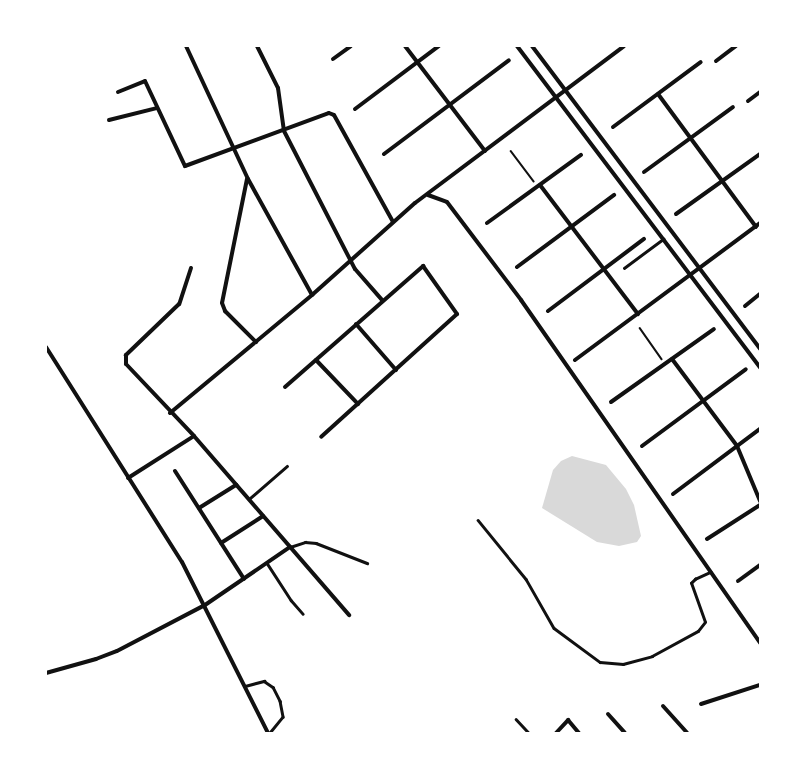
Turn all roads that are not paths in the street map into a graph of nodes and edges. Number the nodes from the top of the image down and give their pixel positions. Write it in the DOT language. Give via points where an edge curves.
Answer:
graph roads {
  1 [pos="186,46"];
  2 [pos="257,46"];
  3 [pos="351,46"];
  4 [pos="405,46"];
  5 [pos="439,46"];
  6 [pos="517,46"];
  7 [pos="532,46"];
  8 [pos="623,46"];
  9 [pos="736,46"];
  10 [pos="333,59"];
  11 [pos="509,60"];
  12 [pos="716,61"];
  13 [pos="417,62"];
  14 [pos="701,62"];
  15 [pos="565,90"];
  16 [pos="118,92"];
  17 [pos="760,92"];
  18 [pos="658,94"];
  19 [pos="556,97"];
  20 [pos="748,101"];
  21 [pos="450,105"];
  22 [pos="733,107"];
  23 [pos="157,108"];
  24 [pos="354,109"];
  25 [pos="109,120"];
  26 [pos="613,127"];
  27 [pos="284,131"];
  28 [pos="690,138"];
  29 [pos="233,148"];
  30 [pos="484,151"];
  31 [pos="384,154"];
  32 [pos="760,154"];
  33 [pos="581,155"];
  34 [pos="644,172"];
  35 [pos="248,178"];
  36 [pos="722,180"];
  37 [pos="540,185"];
  38 [pos="428,195"];
  39 [pos="614,195"];
  40 [pos="676,214"];
  41 [pos="393,222"];
  42 [pos="487,223"];
  43 [pos="760,223"];
  44 [pos="570,226"];
  45 [pos="756,226"];
  46 [pos="644,239"];
  47 [pos="664,239"];
  48 [pos="351,259"];
  49 [pos="517,267"];
  50 [pos="191,268"];
  51 [pos="624,268"];
  52 [pos="699,268"];
  53 [pos="603,269"];
  54 [pos="690,275"];
  55 [pos="760,294"];
  56 [pos="312,295"];
  57 [pos="382,300"];
  58 [pos="745,306"];
  59 [pos="548,311"];
  60 [pos="638,314"];
  61 [pos="356,324"];
  62 [pos="714,329"];
  63 [pos="256,342"];
  64 [pos="46,347"];
  65 [pos="760,349"];
  66 [pos="47,353"];
  67 [pos="760,356"];
  68 [pos="672,359"];
  69 [pos="316,360"];
  70 [pos="575,360"];
  71 [pos="755,360"];
  72 [pos="760,367"];
  73 [pos="396,370"];
  74 [pos="746,370"];
  75 [pos="285,387"];
  76 [pos="702,400"];
  77 [pos="611,402"];
  78 [pos="358,404"];
  79 [pos="170,413"];
  80 [pos="760,429"];
  81 [pos="194,436"];
  82 [pos="321,437"];
  83 [pos="642,446"];
  84 [pos="737,446"];
  85 [pos="287,466"];
  86 [pos="175,471"];
  87 [pos="128,478"];
  88 [pos="236,485"];
  89 [pos="672,494"];
  90 [pos="249,499"];
  91 [pos="760,501"];
  92 [pos="760,505"];
  93 [pos="199,508"];
  94 [pos="263,516"];
  95 [pos="478,520"];
  96 [pos="707,539"];
  97 [pos="221,543"];
  98 [pos="290,547"];
  99 [pos="267,563"];
  100 [pos="367,563"];
  101 [pos="760,565"];
  102 [pos="710,572"];
  103 [pos="244,579"];
  104 [pos="738,581"];
  105 [pos="205,605"];
  106 [pos="303,614"];
  107 [pos="349,615"];
  108 [pos="760,643"];
  109 [pos="46,673"];
  110 [pos="760,685"];
  111 [pos="245,686"];
  112 [pos="701,704"];
  113 [pos="663,706"];
  114 [pos="608,714"];
  115 [pos="516,720"];
  116 [pos="269,733"];
  117 [pos="530,733"];
  118 [pos="556,733"];
  119 [pos="579,733"];
  120 [pos="625,733"];
  121 [pos="687,733"];
  1 -- 29 [label="street"];
  2 -- 27 [label="street" via="278,88"];
  3 -- 10 [label="street"];
  4 -- 13 [label="street"];
  5 -- 13 [label="street"];
  6 -- 19 [label="street"];
  7 -- 15 [label="street"];
  8 -- 15 [label="street"];
  9 -- 12 [label="street"];
  11 -- 21 [label="street"];
  13 -- 21 [label="street"];
  13 -- 24 [label="street"];
  14 -- 18 [label="street"];
  15 -- 19 [label="street"];
  15 -- 52 [label="street"];
  16 -- 23 [label="street" via="145,81"];
  17 -- 20 [label="street"];
  18 -- 26 [label="street"];
  18 -- 28 [label="street"];
  19 -- 30 [label="street"];
  19 -- 47 [label="street"];
  21 -- 30 [label="street"];
  21 -- 31 [label="street"];
  22 -- 28 [label="street"];
  23 -- 25 [label="street"];
  23 -- 29 [label="street" via="185,166"];
  27 -- 29 [label="street"];
  27 -- 41 [label="street" via="329,113 334,115"];
  27 -- 48 [label="street"];
  28 -- 34 [label="street"];
  28 -- 36 [label="street"];
  29 -- 35 [label="street"];
  30 -- 38 [label="street"];
  32 -- 36 [label="street"];
  33 -- 37 [label="street"];
  35 -- 56 [label="street"];
  35 -- 63 [label="street" via="222,303 225,311"];
  36 -- 40 [label="street"];
  36 -- 45 [label="street"];
  37 -- 42 [label="street"];
  37 -- 44 [label="street"];
  38 -- 41 [label="street"];
  38 -- 102 [label="street" via="447,202 521,300"];
  39 -- 44 [label="street"];
  41 -- 48 [label="street"];
  43 -- 45 [label="street"];
  44 -- 49 [label="street"];
  44 -- 53 [label="street"];
  45 -- 52 [label="street"];
  46 -- 53 [label="street"];
  47 -- 51 [label="lane"];
  47 -- 54 [label="street"];
  48 -- 56 [label="street"];
  48 -- 57 [label="street" via="355,269"];
  50 -- 79 [label="street" via="179,304 126,355 124,360"];
  52 -- 54 [label="street"];
  52 -- 65 [label="street"];
  53 -- 59 [label="street"];
  53 -- 60 [label="street"];
  54 -- 60 [label="street"];
  54 -- 71 [label="street"];
  55 -- 58 [label="street"];
  56 -- 63 [label="street"];
  57 -- 61 [label="street"];
  57 -- 73 [label="street" via="423,266 457,314"];
  60 -- 70 [label="street"];
  61 -- 69 [label="street"];
  61 -- 73 [label="street"];
  62 -- 68 [label="street"];
  63 -- 79 [label="street"];
  64 -- 66 [label="street"];
  66 -- 87 [label="street"];
  67 -- 71 [label="street"];
  68 -- 76 [label="street"];
  68 -- 77 [label="street"];
  69 -- 75 [label="street"];
  69 -- 78 [label="street"];
  71 -- 72 [label="street"];
  73 -- 78 [label="street"];
  74 -- 76 [label="street"];
  76 -- 83 [label="street"];
  76 -- 84 [label="street"];
  78 -- 82 [label="street"];
  79 -- 81 [label="street"];
  80 -- 84 [label="street"];
  81 -- 87 [label="street"];
  81 -- 88 [label="street"];
  84 -- 89 [label="street"];
  84 -- 91 [label="street"];
  85 -- 90 [label="lane"];
  86 -- 93 [label="street"];
  87 -- 105 [label="street" via="182,562"];
  88 -- 90 [label="street"];
  88 -- 93 [label="street"];
  90 -- 94 [label="street"];
  92 -- 96 [label="street"];
  93 -- 97 [label="street"];
  94 -- 97 [label="street"];
  94 -- 98 [label="street"];
  95 -- 102 [label="lane" via="526,579 554,628 600,662 623,664 652,656 703,627 705,622 691,583"];
  97 -- 103 [label="street"];
  98 -- 99 [label="street"];
  98 -- 100 [label="lane" via="305,542 316,543"];
  98 -- 107 [label="street"];
  99 -- 103 [label="street"];
  99 -- 106 [label="lane" via="290,600"];
  101 -- 104 [label="street"];
  102 -- 108 [label="street"];
  103 -- 105 [label="street"];
  105 -- 109 [label="street" via="117,651"];
  105 -- 111 [label="street"];
  110 -- 112 [label="street"];
  111 -- 116 [label="street"];
  111 -- 116 [label="lane" via="264,680 273,687 280,701 283,717"];
  113 -- 121 [label="street"];
  114 -- 120 [label="street"];
  115 -- 117 [label="lane"];
  118 -- 119 [label="street" via="568,720"];
}
